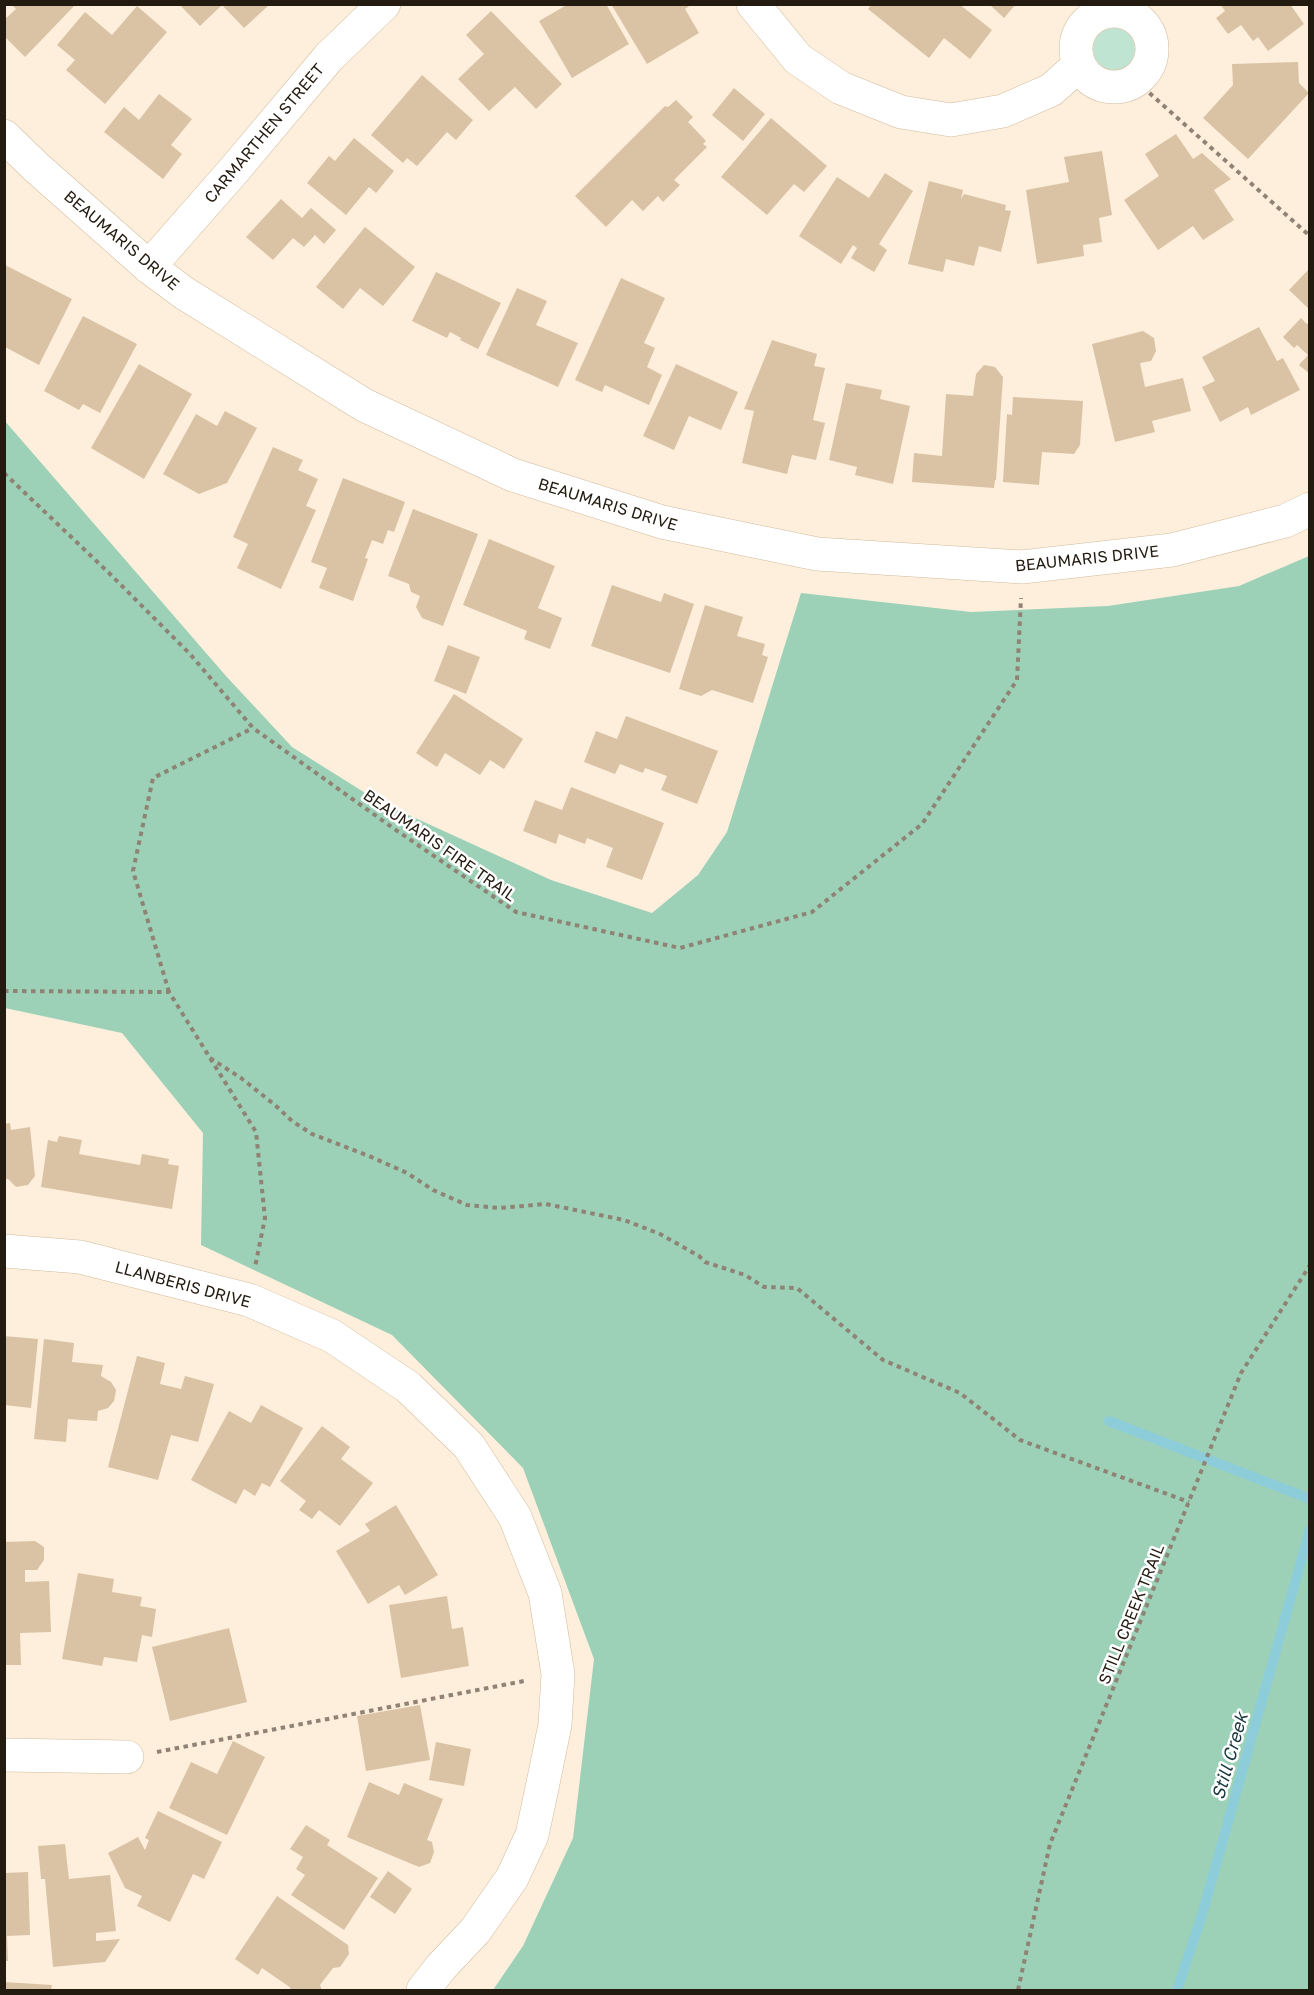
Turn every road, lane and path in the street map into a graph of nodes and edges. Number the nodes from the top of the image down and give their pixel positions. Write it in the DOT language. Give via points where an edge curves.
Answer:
graph roads {
  1 [pos="384,4"];
  2 [pos="753,4"];
  3 [pos="1079,65"];
  4 [pos="1136,81"];
  5 [pos="4,136"];
  6 [pos="1310,236"];
  7 [pos="149,267"];
  8 [pos="4,473"];
  9 [pos="1310,510"];
  10 [pos="1022,567"];
  11 [pos="253,728"];
  12 [pos="4,991"];
  13 [pos="169,992"];
  14 [pos="210,1058"];
  15 [pos="4,1251"];
  16 [pos="1310,1265"];
  17 [pos="249,1300"];
  18 [pos="1189,1502"];
  19 [pos="558,1674"];
  20 [pos="4,1755"];
  21 [pos="127,1757"];
  22 [pos="423,1990"];
  23 [pos="1017,1990"];
  1 -- 7 [label="street, CARMARTHEN STREET" via="329,57"];
  2 -- 3 [label="street" via="798,59 841,88 901,112 951,120 1003,111 1051,90"];
  3 -- 4 [label="street" via="1086,76 1110,88"];
  3 -- 4 [label="street" via="1077,41 1085,25 1100,13 1123,12 1144,24 1153,46 1146,72"];
  4 -- 6 [label="path"];
  5 -- 7 [label="street, BEAUMARIS DRIVE"];
  7 -- 10 [label="street, BEAUMARIS DRIVE" via="364,405 513,475 662,522 817,554"];
  8 -- 11 [label="path, BEAUMARIS FIRE TRAIL" via="190,654"];
  9 -- 10 [label="street, BEAUMARIS DRIVE" via="1285,521 1172,549"];
  10 -- 11 [label="path, BEAUMARIS FIRE TRAIL" via="1017,680 922,824 812,912 680,948 516,912"];
  11 -- 13 [label="path" via="153,778 133,872"];
  12 -- 13 [label="path"];
  13 -- 14 [label="path"];
  14 -- 17 [label="path" via="256,1132 265,1218"];
  14 -- 18 [label="path" via="312,1134 407,1173 466,1205 499,1208 546,1204 624,1220 764,1287 797,1288 884,1360 960,1393 1020,1440"];
  15 -- 17 [label="street, LLANBERIS DRIVE" via="80,1257"];
  16 -- 18 [label="path, STILL CREEK TRAIL" via="1241,1373"];
  17 -- 19 [label="street, LLANBERIS DRIVE" via="332,1336 408,1387 469,1446 515,1517 545,1593"];
  18 -- 23 [label="path, STILL CREEK TRAIL" via="1050,1845"];
  19 -- 21 [label="path"];
  19 -- 22 [label="street, LLANBERIS DRIVE" via="555,1725 532,1835 512,1878 475,1931"];
  20 -- 21 [label="street"];
}
